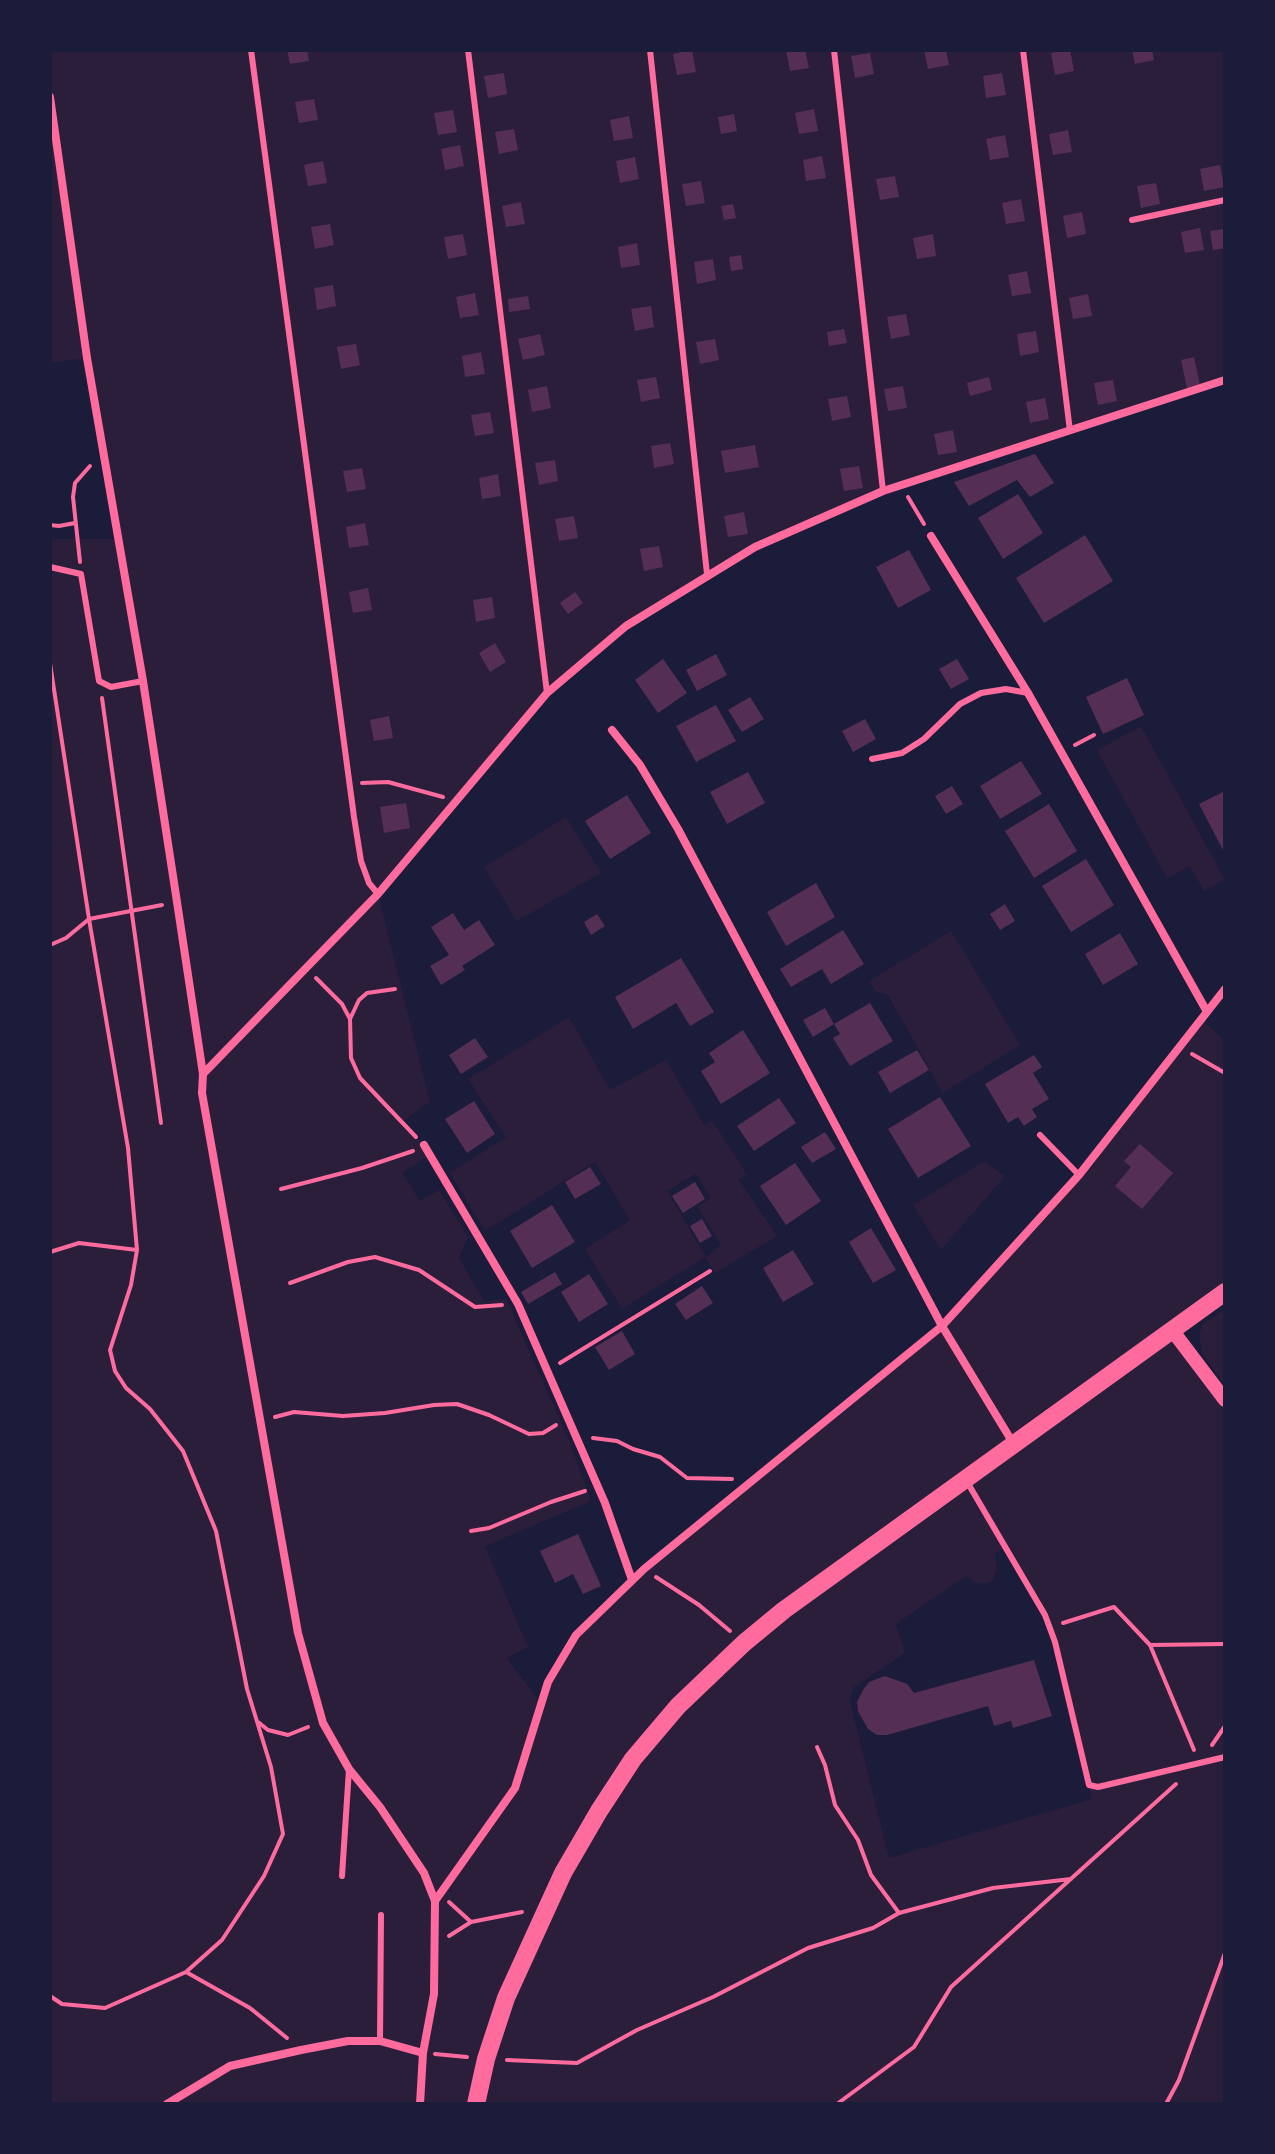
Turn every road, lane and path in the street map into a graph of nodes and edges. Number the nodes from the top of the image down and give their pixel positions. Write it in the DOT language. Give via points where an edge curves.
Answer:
graph roads {
  1 [pos="251,50"];
  2 [pos="468,50"];
  3 [pos="650,50"];
  4 [pos="834,50"];
  5 [pos="1023,50"];
  6 [pos="50,97"];
  7 [pos="1225,200"];
  8 [pos="1132,220"];
  9 [pos="1225,380"];
  10 [pos="1070,431"];
  11 [pos="104,463"];
  12 [pos="900,485"];
  13 [pos="883,491"];
  14 [pos="76,522"];
  15 [pos="50,525"];
  16 [pos="931,536"];
  17 [pos="50,567"];
  18 [pos="81,574"];
  19 [pos="707,574"];
  20 [pos="50,663"];
  21 [pos="99,681"];
  22 [pos="143,681"];
  23 [pos="547,693"];
  24 [pos="1028,693"];
  25 [pos="612,730"];
  26 [pos="1094,735"];
  27 [pos="1062,751"];
  28 [pos="872,759"];
  29 [pos="350,784"];
  30 [pos="467,788"];
  31 [pos="378,894"];
  32 [pos="177,902"];
  33 [pos="131,910"];
  34 [pos="89,919"];
  35 [pos="50,945"];
  36 [pos="306,969"];
  37 [pos="395,989"];
  38 [pos="1225,989"];
  39 [pos="1206,1010"];
  40 [pos="350,1019"];
  41 [pos="1179,1047"];
  42 [pos="1225,1073"];
  43 [pos="203,1074"];
  44 [pos="161,1123"];
  45 [pos="1040,1135"];
  46 [pos="424,1145"];
  47 [pos="1079,1175"];
  48 [pos="281,1189"];
  49 [pos="137,1250"];
  50 [pos="50,1252"];
  51 [pos="710,1271"];
  52 [pos="290,1283"];
  53 [pos="1225,1292"];
  54 [pos="518,1304"];
  55 [pos="942,1326"];
  56 [pos="1172,1330"];
  57 [pos="548,1370"];
  58 [pos="1225,1400"];
  59 [pos="569,1418"];
  60 [pos="261,1421"];
  61 [pos="579,1443"];
  62 [pos="1013,1444"];
  63 [pos="966,1480"];
  64 [pos="599,1487"];
  65 [pos="743,1487"];
  66 [pos="471,1531"];
  67 [pos="644,1569"];
  68 [pos="632,1580"];
  69 [pos="1049,1627"];
  70 [pos="744,1643"];
  71 [pos="1225,1644"];
  72 [pos="1150,1645"];
  73 [pos="318,1709"];
  74 [pos="256,1721"];
  75 [pos="817,1747"];
  76 [pos="1225,1757"];
  77 [pos="1200,1763"];
  78 [pos="349,1769"];
  79 [pos="342,1876"];
  80 [pos="1071,1879"];
  81 [pos="442,1892"];
  82 [pos="435,1901"];
  83 [pos="545,1911"];
  84 [pos="899,1913"];
  85 [pos="381,1915"];
  86 [pos="471,1922"];
  87 [pos="434,1947"];
  88 [pos="1225,1953"];
  89 [pos="186,1972"];
  90 [pos="50,1996"];
  91 [pos="380,2041"];
  92 [pos="301,2050"];
  93 [pos="423,2053"];
  94 [pos="486,2059"];
  95 [pos="167,2104"];
  96 [pos="420,2104"];
  97 [pos="476,2104"];
  98 [pos="837,2104"];
  99 [pos="1166,2104"];
  1 -- 29 [label="lane"];
  2 -- 23 [label="lane"];
  3 -- 19 [label="lane"];
  4 -- 13 [label="lane"];
  5 -- 10 [label="lane"];
  6 -- 11 [label="street"];
  7 -- 8 [label="lane"];
  9 -- 10 [label="street"];
  10 -- 12 [label="street"];
  11 -- 14 [label="path" via="87,467 75,483"];
  11 -- 22 [label="street"];
  12 -- 13 [label="street"];
  12 -- 16 [label="path"];
  13 -- 19 [label="street"];
  14 -- 15 [label="path"];
  14 -- 18 [label="path"];
  16 -- 24 [label="street"];
  17 -- 18 [label="lane"];
  18 -- 21 [label="lane"];
  19 -- 23 [label="street" via="626,626"];
  20 -- 34 [label="path"];
  21 -- 22 [label="lane" via="111,687"];
  21 -- 33 [label="path"];
  22 -- 32 [label="street"];
  23 -- 30 [label="street"];
  24 -- 27 [label="street"];
  24 -- 28 [label="lane" via="981,693 902,753"];
  25 -- 55 [label="street" via="678,829"];
  26 -- 27 [label="path"];
  27 -- 39 [label="street"];
  29 -- 30 [label="path" via="388,782 450,797"];
  29 -- 31 [label="lane" via="361,861"];
  30 -- 31 [label="street"];
  31 -- 36 [label="street"];
  32 -- 33 [label="path"];
  32 -- 43 [label="street"];
  33 -- 34 [label="path"];
  33 -- 44 [label="path"];
  34 -- 35 [label="path"];
  34 -- 49 [label="path" via="128,1148"];
  36 -- 40 [label="path"];
  36 -- 43 [label="street"];
  37 -- 40 [label="path" via="367,993"];
  38 -- 39 [label="street"];
  39 -- 41 [label="street"];
  40 -- 46 [label="path" via="351,1058 360,1078"];
  41 -- 42 [label="path"];
  41 -- 47 [label="street"];
  43 -- 60 [label="street" via="202,1093"];
  45 -- 47 [label="lane"];
  46 -- 48 [label="path"];
  46 -- 54 [label="street" via="487,1240"];
  47 -- 55 [label="street"];
  49 -- 50 [label="path" via="79,1243"];
  49 -- 74 [label="path" via="110,1350 115,1371 183,1451 216,1531"];
  51 -- 57 [label="path"];
  52 -- 54 [label="path" via="375,1257 419,1270 475,1307"];
  53 -- 56 [label="main road"];
  54 -- 57 [label="street"];
  55 -- 62 [label="street"];
  55 -- 65 [label="street"];
  56 -- 58 [label="street"];
  56 -- 62 [label="main road"];
  57 -- 59 [label="street"];
  59 -- 60 [label="path" via="535,1435 457,1404 343,1416 294,1412"];
  59 -- 61 [label="street"];
  60 -- 73 [label="street" via="298,1633"];
  61 -- 64 [label="street"];
  61 -- 65 [label="path" via="590,1438 617,1441 660,1457 687,1478 730,1478"];
  62 -- 63 [label="main road"];
  63 -- 69 [label="lane"];
  63 -- 70 [label="main road"];
  64 -- 66 [label="path"];
  64 -- 68 [label="street"];
  65 -- 67 [label="street"];
  67 -- 68 [label="street"];
  67 -- 70 [label="path"];
  68 -- 81 [label="street" via="561,1657 540,1703 515,1788"];
  69 -- 72 [label="path" via="1114,1607"];
  69 -- 77 [label="lane" via="1089,1785"];
  70 -- 83 [label="main road" via="678,1706 633,1759"];
  71 -- 72 [label="path"];
  72 -- 77 [label="path"];
  73 -- 74 [label="path" via="308,1726 288,1735"];
  73 -- 78 [label="street"];
  74 -- 89 [label="path" via="283,1834 264,1876 222,1940"];
  75 -- 84 [label="path" via="835,1805 858,1840 871,1875"];
  76 -- 77 [label="lane"];
  77 -- 80 [label="path"];
  78 -- 79 [label="lane"];
  78 -- 82 [label="street" via="410,1851"];
  80 -- 84 [label="path" via="993,1888"];
  80 -- 98 [label="path" via="951,1987 914,2047"];
  81 -- 82 [label="street"];
  81 -- 86 [label="path"];
  82 -- 87 [label="street"];
  83 -- 86 [label="path"];
  83 -- 94 [label="main road" via="506,1998"];
  84 -- 94 [label="path" via="873,1928 808,1948 577,2063"];
  85 -- 91 [label="lane"];
  86 -- 87 [label="path"];
  87 -- 93 [label="street" via="434,1994"];
  88 -- 99 [label="path"];
  89 -- 90 [label="path" via="105,2008 62,2004"];
  89 -- 92 [label="path" via="250,2008"];
  91 -- 92 [label="street"];
  91 -- 93 [label="street"];
  92 -- 95 [label="street" via="230,2066"];
  93 -- 94 [label="path"];
  93 -- 96 [label="street"];
  94 -- 97 [label="main road"];
}
